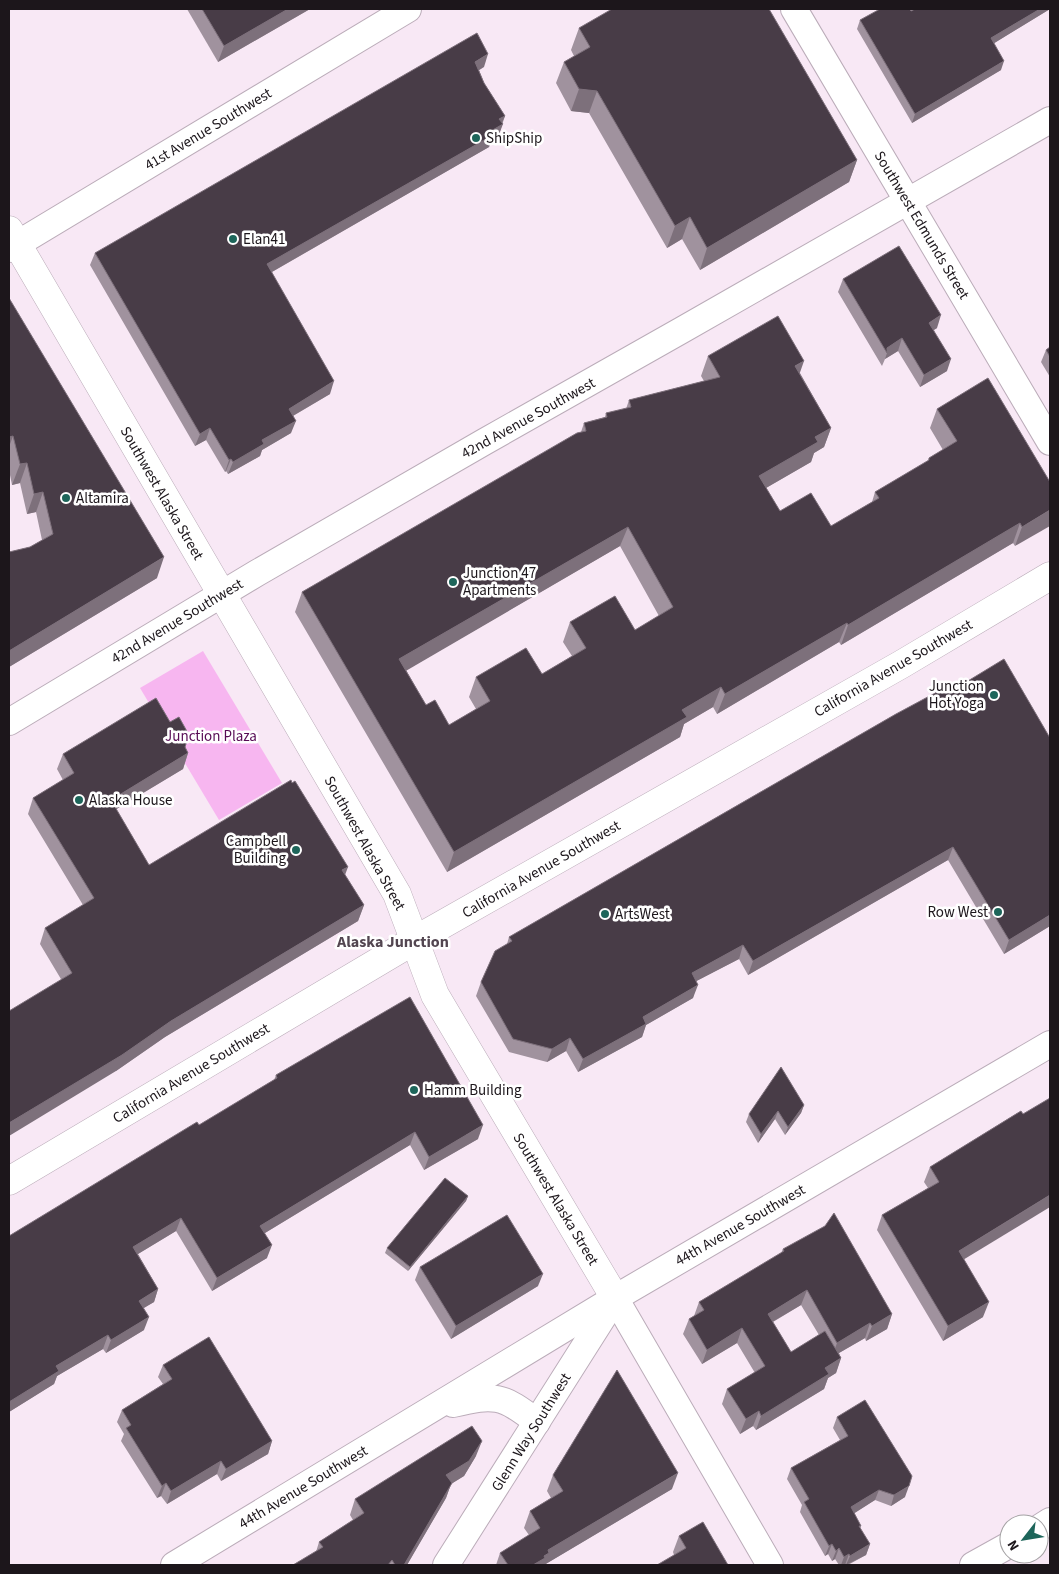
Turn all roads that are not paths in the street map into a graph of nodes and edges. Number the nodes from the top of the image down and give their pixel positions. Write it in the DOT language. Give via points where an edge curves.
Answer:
graph roads {
  1 [pos="408,9"];
  2 [pos="794,9"];
  3 [pos="1050,120"];
  4 [pos="909,202"];
  5 [pos="11,241"];
  6 [pos="1050,442"];
  7 [pos="1050,576"];
  8 [pos="221,594"];
  9 [pos="9,722"];
  10 [pos="415,940"];
  11 [pos="1050,1044"];
  12 [pos="9,1181"];
  13 [pos="615,1298"];
  14 [pos="432,1409"];
  15 [pos="537,1422"];
  16 [pos="999,1551"];
  17 [pos="174,1565"];
  18 [pos="446,1565"];
  19 [pos="770,1565"];
  20 [pos="973,1565"];
  1 -- 5 [label="street, 41st Avenue Southwest"];
  2 -- 4 [label="street, Southwest Edmunds Street"];
  3 -- 4 [label="street, 42nd Avenue Southwest"];
  4 -- 6 [label="street, Southwest Edmunds Street"];
  4 -- 8 [label="street, 42nd Avenue Southwest"];
  5 -- 8 [label="main road, Southwest Alaska Street"];
  7 -- 10 [label="main road, California Avenue Southwest" via="902,664"];
  8 -- 9 [label="street, 42nd Avenue Southwest"];
  8 -- 10 [label="main road, Southwest Alaska Street" via="397,894"];
  10 -- 12 [label="main road, California Avenue Southwest"];
  10 -- 13 [label="main road, Southwest Alaska Street" via="434,995"];
  11 -- 13 [label="street, 44th Avenue Southwest"];
  13 -- 14 [label="street, 44th Avenue Southwest"];
  13 -- 15 [label="street, Glenn Way Southwest"];
  13 -- 19 [label="street, Southwest Alaska Street"];
  14 -- 15 [label="street, 44th Avenue Southwest" via="491,1397 518,1407"];
  14 -- 17 [label="street, 44th Avenue Southwest"];
  15 -- 18 [label="street, Glenn Way Southwest"];
  16 -- 20 [label="street"];
}
